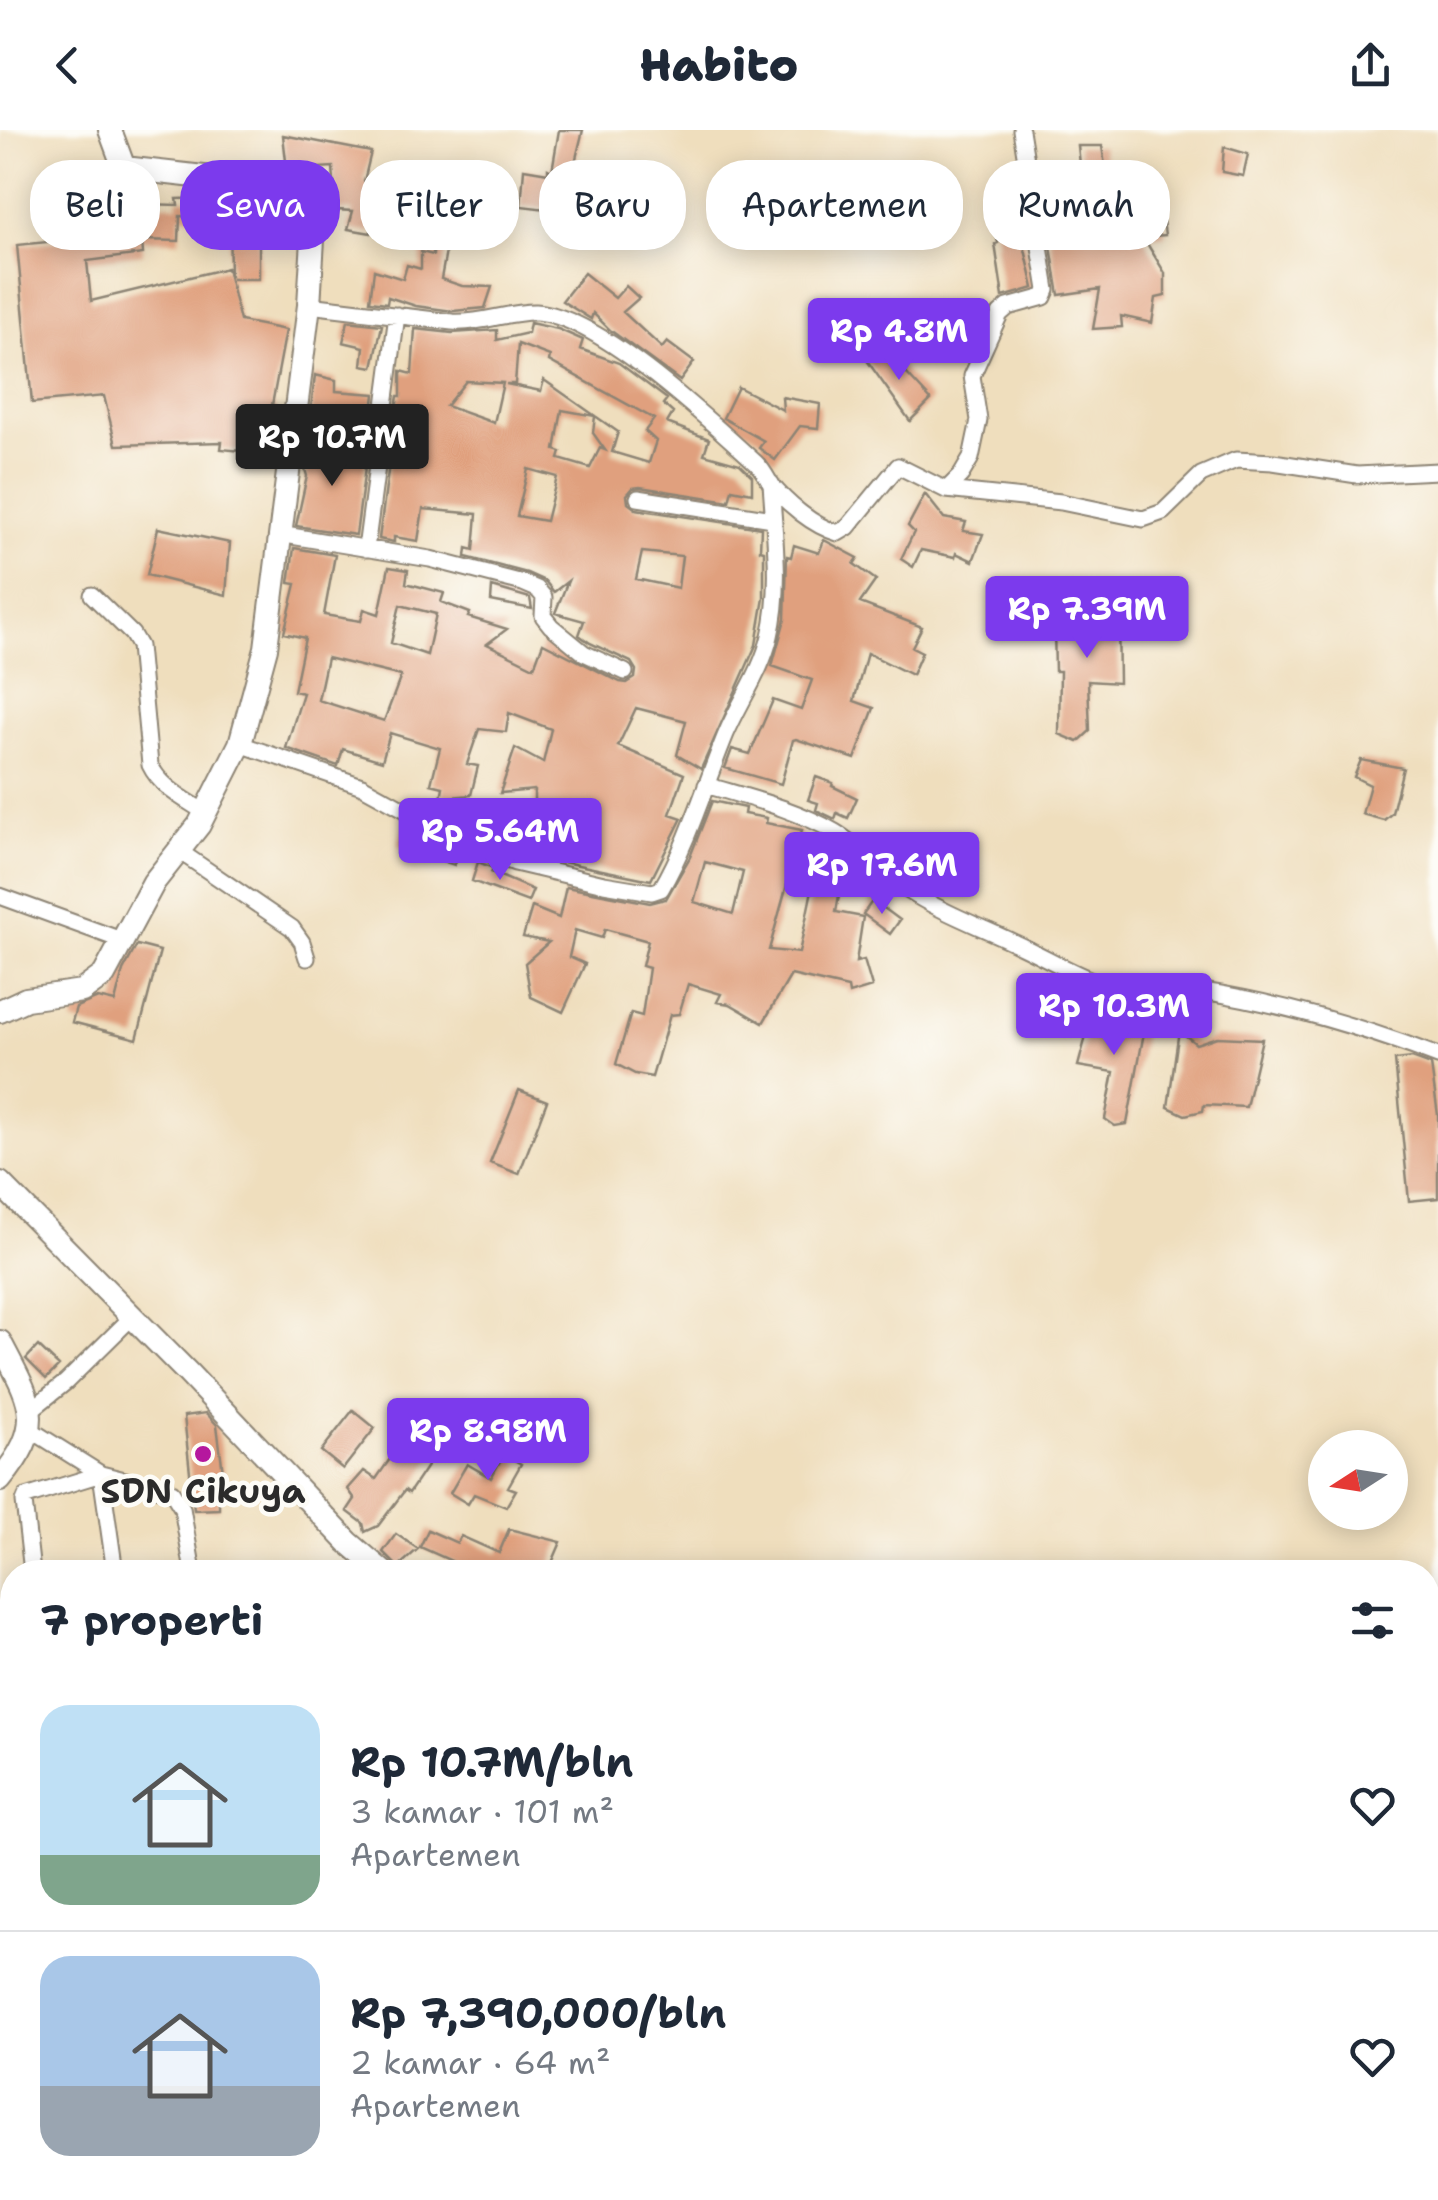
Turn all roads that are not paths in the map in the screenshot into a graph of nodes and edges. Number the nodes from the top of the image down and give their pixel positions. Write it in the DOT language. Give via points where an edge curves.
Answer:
graph roads {
  1 [pos="110,130"];
  2 [pos="1022,130"];
  3 [pos="309,305"];
  4 [pos="397,315"];
  5 [pos="1438,471"];
  6 [pos="771,483"];
  7 [pos="946,490"];
  8 [pos="638,498"];
  9 [pos="773,519"];
  10 [pos="279,534"];
  11 [pos="366,549"];
  12 [pos="92,595"];
  13 [pos="626,672"];
  14 [pos="240,744"];
  15 [pos="706,785"];
  16 [pos="206,813"];
  17 [pos="178,850"];
  18 [pos="0,896"];
  19 [pos="120,940"];
  20 [pos="307,958"];
  21 [pos="0,1011"];
  22 [pos="1438,1056"];
  23 [pos="0,1184"];
  24 [pos="130,1319"];
  25 [pos="0,1342"];
  26 [pos="31,1420"];
  27 [pos="101,1474"];
  28 [pos="0,1480"];
  29 [pos="31,1560"];
  30 [pos="113,1560"];
  31 [pos="191,1560"];
  32 [pos="370,1560"];
  1 -- 3 [label="street" via="124,168 308,195 314,223"];
  2 -- 7 [label="street" via="1046,290 1044,297 1000,314 972,376 980,420 971,458"];
  3 -- 4 [label="street"];
  3 -- 10 [label="street"];
  4 -- 6 [label="street" via="472,324 535,312 560,318 619,348 762,468"];
  4 -- 11 [label="street"];
  5 -- 7 [label="street" via="1357,475 1236,460 1202,474 1163,512 1143,520 1061,502"];
  6 -- 7 [label="street" via="824,529 838,533 896,466"];
  6 -- 9 [label="street"];
  8 -- 9 [label="street"];
  9 -- 15 [label="street" via="771,635"];
  10 -- 11 [label="street"];
  10 -- 14 [label="street" via="266,648"];
  11 -- 13 [label="street" via="537,589 551,626 584,653"];
  12 -- 16 [label="street" via="139,646 154,774"];
  14 -- 15 [label="street" via="362,786 477,849 652,892 663,887"];
  14 -- 16 [label="street"];
  15 -- 22 [label="street" via="822,825 928,902 1102,984 1201,990 1331,1019"];
  16 -- 17 [label="street"];
  17 -- 19 [label="street"];
  17 -- 20 [label="street" via="292,928"];
  18 -- 19 [label="street"];
  19 -- 21 [label="street" via="104,976 89,988"];
  23 -- 24 [label="street"];
  24 -- 26 [label="street"];
  24 -- 32 [label="street"];
  25 -- 26 [label="street"];
  26 -- 27 [label="street"];
  26 -- 28 [label="street"];
  27 -- 29 [label="street" via="26,1497"];
  27 -- 30 [label="street"];
  27 -- 31 [label="street" via="172,1492 182,1508"];
}
